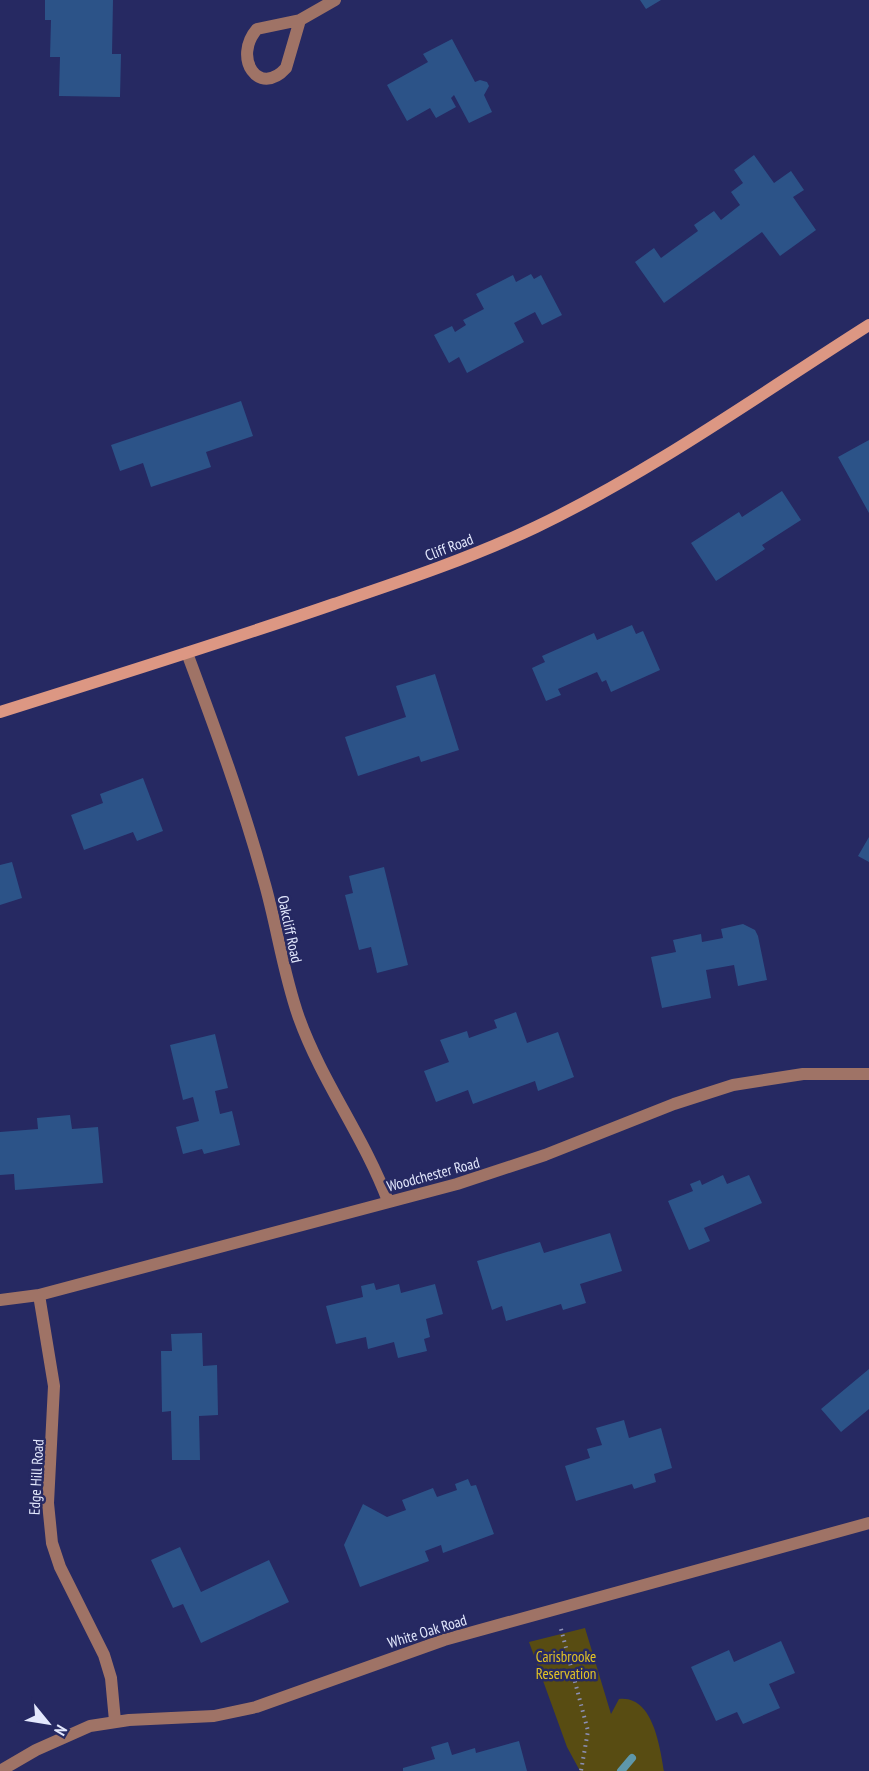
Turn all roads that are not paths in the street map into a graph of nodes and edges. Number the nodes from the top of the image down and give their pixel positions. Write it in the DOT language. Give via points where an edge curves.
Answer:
graph roads {
  1 [pos="335,0"];
  2 [pos="300,20"];
  3 [pos="869,325"];
  4 [pos="187,653"];
  5 [pos="0,712"];
  6 [pos="869,1074"];
  7 [pos="388,1201"];
  8 [pos="39,1294"];
  9 [pos="0,1300"];
  10 [pos="869,1522"];
  11 [pos="115,1721"];
  12 [pos="0,1771"];
  1 -- 2 [label="street"];
  2 -- 2 [label="street" via="257,29 246,55 254,74 268,78 286,68"];
  3 -- 4 [label="street, Cliff Road" via="638,471 535,527 426,573"];
  4 -- 5 [label="street, Cliff Road"];
  4 -- 7 [label="street, Oakcliff Road" via="264,880 299,1018 312,1052 376,1170"];
  6 -- 7 [label="street, Woodchester Road" via="803,1074 734,1085 503,1170"];
  7 -- 8 [label="street, Woodchester Road"];
  8 -- 9 [label="street, Woodchester Road"];
  8 -- 11 [label="street, Edge Hill Road" via="54,1386 48,1503 52,1543 104,1655 111,1678"];
  10 -- 11 [label="street, White Oak Road" via="423,1647 256,1707 202,1717"];
  11 -- 12 [label="street, White Oak Road" via="71,1733"];
}
